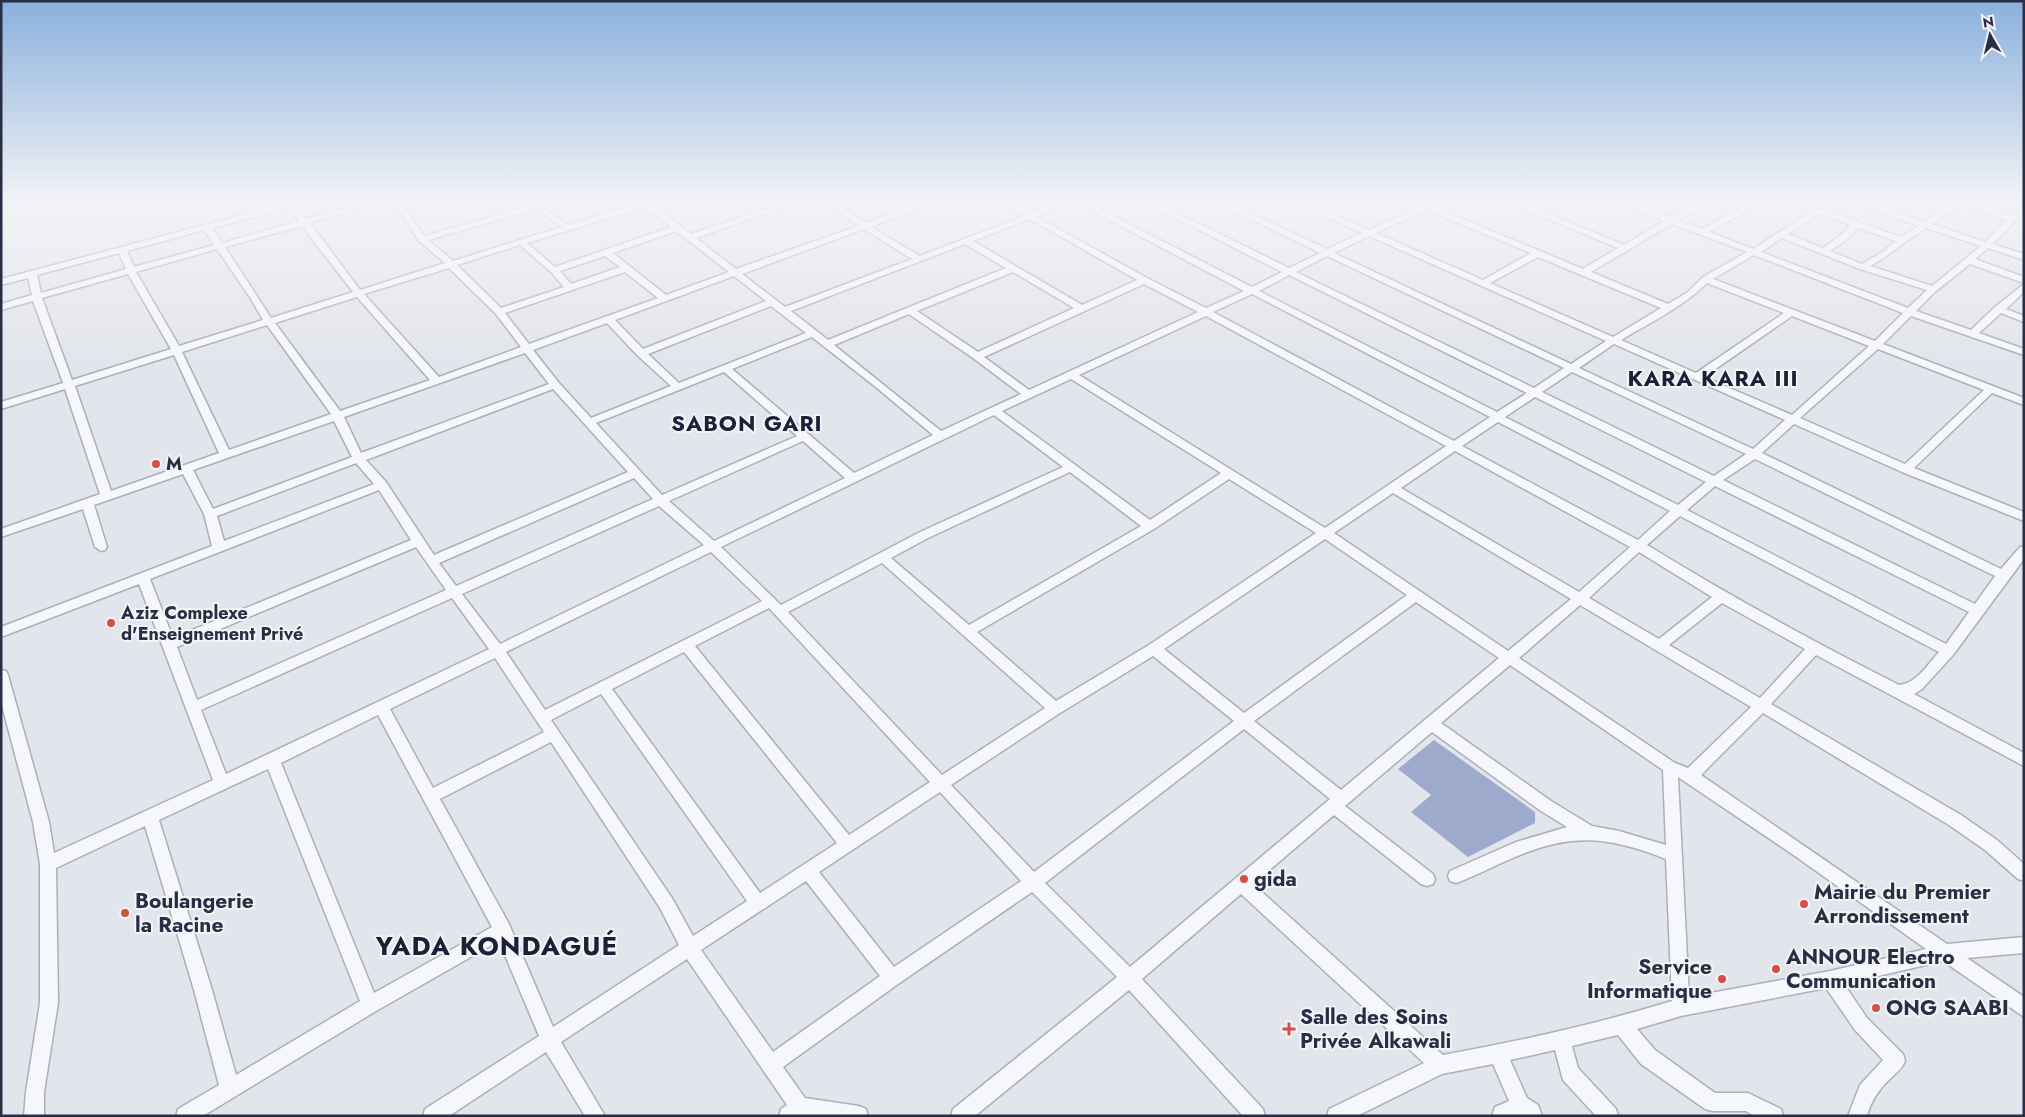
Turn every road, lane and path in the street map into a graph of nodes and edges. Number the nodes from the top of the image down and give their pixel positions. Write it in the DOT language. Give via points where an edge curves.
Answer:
graph roads {
  1 [pos="107,254"];
  2 [pos="124,254"];
  3 [pos="190,254"];
  4 [pos="225,254"];
  5 [pos="329,254"];
  6 [pos="440,254"];
  7 [pos="482,254"];
  8 [pos="535,254"];
  9 [pos="600,254"];
  10 [pos="609,254"];
  11 [pos="711,254"];
  12 [pos="785,254"];
  13 [pos="911,254"];
  14 [pos="932,254"];
  15 [pos="988,254"];
  16 [pos="1098,254"];
  17 [pos="1181,254"];
  18 [pos="1254,254"];
  19 [pos="1324,254"];
  20 [pos="1332,254"];
  21 [pos="1414,254"];
  22 [pos="1536,254"];
  23 [pos="1541,254"];
  24 [pos="1615,254"];
  25 [pos="1750,254"];
  26 [pos="1760,254"];
  27 [pos="1832,254"];
  28 [pos="1885,254"];
  29 [pos="1975,254"];
  30 [pos="919,259"];
  31 [pos="1968,260"];
  32 [pos="451,264"];
  33 [pos="1863,267"];
  34 [pos="627,268"];
  35 [pos="1012,269"];
  36 [pos="554,270"];
  37 [pos="131,271"];
  38 [pos="735,272"];
  39 [pos="1290,272"];
  40 [pos="1584,272"];
  41 [pos="32,274"];
  42 [pos="1706,279"];
  43 [pos="1144,280"];
  44 [pos="2024,280"];
  45 [pos="1,282"];
  46 [pos="1482,284"];
  47 [pos="2024,287"];
  48 [pos="570,288"];
  49 [pos="1933,289"];
  50 [pos="1251,290"];
  51 [pos="359,294"];
  52 [pos="37,298"];
  53 [pos="664,298"];
  54 [pos="772,302"];
  55 [pos="1,307"];
  56 [pos="1081,308"];
  57 [pos="1670,308"];
  58 [pos="1998,309"];
  59 [pos="783,311"];
  60 [pos="910,311"];
  61 [pos="499,312"];
  62 [pos="1206,312"];
  63 [pos="1910,312"];
  64 [pos="1790,313"];
  65 [pos="608,319"];
  66 [pos="2024,319"];
  67 [pos="269,322"];
  68 [pos="812,334"];
  69 [pos="1972,334"];
  70 [pos="1614,340"];
  71 [pos="827,344"];
  72 [pos="1876,345"];
  73 [pos="527,348"];
  74 [pos="177,351"];
  75 [pos="2024,352"];
  76 [pos="641,353"];
  77 [pos="977,356"];
  78 [pos="725,368"];
  79 [pos="1571,369"];
  80 [pos="1072,375"];
  81 [pos="1697,377"];
  82 [pos="437,381"];
  83 [pos="70,385"];
  84 [pos="555,385"];
  85 [pos="678,387"];
  86 [pos="1990,390"];
  87 [pos="1535,392"];
  88 [pos="1029,395"];
  89 [pos="2024,402"];
  90 [pos="1,406"];
  91 [pos="996,411"];
  92 [pos="337,415"];
  93 [pos="1496,418"];
  94 [pos="1794,419"];
  95 [pos="589,422"];
  96 [pos="940,436"];
  97 [pos="803,437"];
  98 [pos="1453,446"];
  99 [pos="225,454"];
  100 [pos="1754,454"];
  101 [pos="358,458"];
  102 [pos="1072,467"];
  103 [pos="186,468"];
  104 [pos="1906,469"];
  105 [pos="636,473"];
  106 [pos="1228,474"];
  107 [pos="852,478"];
  108 [pos="1714,482"];
  109 [pos="382,485"];
  110 [pos="1393,488"];
  111 [pos="107,496"];
  112 [pos="661,501"];
  113 [pos="87,503"];
  114 [pos="1679,510"];
  115 [pos="210,514"];
  116 [pos="2024,517"];
  117 [pos="1150,526"];
  118 [pos="1,533"];
  119 [pos="1326,534"];
  120 [pos="419,542"];
  121 [pos="219,546"];
  122 [pos="712,546"];
  123 [pos="1639,546"];
  124 [pos="101,547"];
  125 [pos="2024,550"];
  126 [pos="883,557"];
  127 [pos="431,561"];
  128 [pos="2019,564"];
  129 [pos="2003,575"];
  130 [pos="143,577"];
  131 [pos="454,592"];
  132 [pos="1415,596"];
  133 [pos="1721,597"];
  134 [pos="1580,598"];
  135 [pos="775,607"];
  136 [pos="1978,611"];
  137 [pos="1,632"];
  138 [pos="967,632"];
  139 [pos="169,645"];
  140 [pos="686,645"];
  141 [pos="1660,645"];
  142 [pos="1814,648"];
  143 [pos="1154,649"];
  144 [pos="497,650"];
  145 [pos="1948,651"];
  146 [pos="1508,657"];
  147 [pos="1,675"];
  148 [pos="604,688"];
  149 [pos="1898,691"];
  150 [pos="1762,705"];
  151 [pos="381,707"];
  152 [pos="193,708"];
  153 [pos="1055,709"];
  154 [pos="542,718"];
  155 [pos="1244,721"];
  156 [pos="1430,724"];
  157 [pos="552,735"];
  158 [pos="272,760"];
  159 [pos="2024,760"];
  160 [pos="1670,767"];
  161 [pos="1690,776"];
  162 [pos="222,783"];
  163 [pos="941,784"];
  164 [pos="430,798"];
  165 [pos="1337,802"];
  166 [pos="150,817"];
  167 [pos="1590,833"];
  168 [pos="847,844"];
  169 [pos="1674,855"];
  170 [pos="48,864"];
  171 [pos="807,870"];
  172 [pos="2024,874"];
  173 [pos="1456,876"];
  174 [pos="1427,879"];
  175 [pos="1034,882"];
  176 [pos="1241,884"];
  177 [pos="758,902"];
  178 [pos="503,930"];
  179 [pos="2024,945"];
  180 [pos="690,948"];
  181 [pos="1946,952"];
  182 [pos="892,978"];
  183 [pos="1130,978"];
  184 [pos="1830,979"];
  185 [pos="370,1005"];
  186 [pos="1681,1007"];
  187 [pos="2024,1008"];
  188 [pos="1622,1025"];
  189 [pos="549,1038"];
  190 [pos="1561,1039"];
  191 [pos="1498,1054"];
  192 [pos="770,1065"];
  193 [pos="1440,1065"];
  194 [pos="230,1090"];
  195 [pos="1527,1110"];
  196 [pos="798,1113"];
  197 [pos="34,1116"];
  198 [pos="185,1116"];
  199 [pos="432,1116"];
  200 [pos="596,1116"];
  201 [pos="859,1116"];
  202 [pos="960,1116"];
  203 [pos="1256,1116"];
  204 [pos="1336,1116"];
  205 [pos="1502,1116"];
  206 [pos="1609,1116"];
  207 [pos="1774,1116"];
  208 [pos="1857,1116"];
  1 -- 41 [label="street"];
  2 -- 37 [label="street"];
  3 -- 37 [label="street"];
  4 -- 67 [label="street"];
  5 -- 51 [label="street"];
  6 -- 32 [label="street"];
  7 -- 32 [label="street"];
  8 -- 36 [label="street"];
  9 -- 36 [label="street"];
  10 -- 34 [label="street"];
  11 -- 38 [label="street"];
  12 -- 38 [label="street"];
  13 -- 30 [label="street"];
  14 -- 30 [label="street"];
  15 -- 35 [label="street"];
  16 -- 43 [label="street"];
  17 -- 50 [label="street"];
  18 -- 39 [label="street"];
  19 -- 39 [label="street"];
  20 -- 79 [label="street"];
  21 -- 46 [label="street"];
  22 -- 46 [label="street"];
  23 -- 40 [label="street"];
  24 -- 40 [label="street"];
  25 -- 42 [label="street"];
  26 -- 63 [label="street"];
  27 -- 33 [label="street"];
  28 -- 33 [label="street"];
  29 -- 31 [label="street"];
  30 -- 59 [label="street"];
  31 -- 44 [label="street"];
  31 -- 49 [label="street"];
  32 -- 51 [label="street"];
  32 -- 61 [label="street"];
  33 -- 49 [label="street"];
  34 -- 48 [label="street"];
  34 -- 53 [label="street"];
  35 -- 56 [label="street"];
  35 -- 60 [label="street"];
  36 -- 48 [label="street"];
  37 -- 52 [label="street"];
  37 -- 74 [label="street"];
  38 -- 53 [label="street"];
  38 -- 54 [label="street"];
  39 -- 50 [label="street"];
  39 -- 87 [label="street"];
  40 -- 57 [label="street"];
  41 -- 45 [label="street"];
  41 -- 52 [label="street"];
  42 -- 57 [label="street"];
  42 -- 64 [label="street"];
  43 -- 56 [label="street"];
  43 -- 62 [label="street"];
  46 -- 70 [label="street"];
  47 -- 58 [label="street"];
  48 -- 61 [label="street"];
  49 -- 63 [label="street"];
  50 -- 62 [label="street"];
  50 -- 93 [label="street"];
  51 -- 67 [label="street"];
  51 -- 82 [label="street"];
  52 -- 55 [label="street"];
  52 -- 83 [label="street"];
  53 -- 65 [label="street"];
  54 -- 59 [label="street"];
  54 -- 76 [label="street"];
  56 -- 77 [label="street"];
  57 -- 70 [label="street"];
  58 -- 66 [label="street"];
  58 -- 69 [label="street"];
  59 -- 68 [label="street"];
  60 -- 71 [label="street"];
  60 -- 77 [label="street"];
  61 -- 73 [label="street"];
  62 -- 80 [label="street"];
  62 -- 98 [label="street"];
  63 -- 69 [label="street"];
  63 -- 72 [label="street"];
  64 -- 72 [label="street"];
  64 -- 81 [label="street"];
  65 -- 73 [label="street"];
  65 -- 76 [label="street"];
  67 -- 74 [label="street"];
  67 -- 92 [label="street"];
  68 -- 71 [label="street"];
  68 -- 78 [label="street"];
  69 -- 75 [label="street"];
  70 -- 79 [label="street"];
  70 -- 81 [label="street"];
  71 -- 96 [label="street"];
  72 -- 86 [label="street"];
  72 -- 94 [label="street"];
  73 -- 82 [label="street"];
  73 -- 84 [label="street"];
  74 -- 83 [label="street"];
  74 -- 99 [label="street"];
  76 -- 85 [label="street"];
  77 -- 88 [label="street"];
  78 -- 85 [label="street"];
  78 -- 97 [label="street"];
  79 -- 87 [label="street"];
  79 -- 100 [label="street"];
  80 -- 88 [label="street"];
  80 -- 106 [label="street"];
  81 -- 94 [label="street"];
  82 -- 92 [label="street"];
  83 -- 90 [label="street"];
  83 -- 111 [label="street"];
  84 -- 95 [label="street"];
  84 -- 101 [label="street"];
  85 -- 95 [label="street"];
  86 -- 89 [label="street"];
  86 -- 104 [label="street"];
  87 -- 93 [label="street"];
  87 -- 108 [label="street"];
  88 -- 91 [label="street"];
  91 -- 96 [label="street"];
  91 -- 102 [label="street"];
  92 -- 99 [label="street"];
  92 -- 101 [label="street"];
  93 -- 98 [label="street"];
  93 -- 114 [label="street"];
  94 -- 100 [label="street"];
  94 -- 104 [label="street"];
  95 -- 105 [label="street"];
  96 -- 107 [label="street"];
  97 -- 107 [label="street"];
  97 -- 112 [label="street"];
  98 -- 110 [label="street"];
  98 -- 123 [label="street"];
  99 -- 103 [label="street"];
  100 -- 108 [label="street"];
  100 -- 129 [label="street"];
  101 -- 109 [label="street"];
  101 -- 115 [label="street"];
  102 -- 117 [label="street"];
  102 -- 126 [label="street"];
  103 -- 111 [label="street"];
  103 -- 115 [label="street"];
  104 -- 116 [label="street"];
  105 -- 112 [label="street"];
  105 -- 127 [label="street"];
  106 -- 117 [label="street"];
  106 -- 119 [label="street"];
  107 -- 122 [label="street"];
  108 -- 114 [label="street"];
  108 -- 136 [label="street"];
  109 -- 120 [label="street"];
  109 -- 121 [label="street"];
  110 -- 119 [label="street"];
  110 -- 134 [label="street"];
  111 -- 113 [label="street"];
  112 -- 122 [label="street"];
  112 -- 131 [label="street"];
  113 -- 118 [label="street"];
  113 -- 124 [label="street"];
  114 -- 123 [label="street"];
  114 -- 145 [label="street"];
  115 -- 121 [label="street"];
  117 -- 138 [label="street"];
  119 -- 132 [label="street"];
  119 -- 143 [label="street"];
  120 -- 127 [label="street"];
  120 -- 139 [label="street"];
  121 -- 130 [label="street"];
  122 -- 135 [label="street"];
  122 -- 144 [label="street"];
  123 -- 133 [label="street"];
  123 -- 134 [label="street"];
  125 -- 128 [label="street"];
  126 -- 135 [label="street"];
  126 -- 138 [label="street"];
  127 -- 131 [label="street"];
  128 -- 129 [label="street"];
  129 -- 136 [label="street"];
  130 -- 137 [label="street"];
  130 -- 139 [label="street"];
  131 -- 144 [label="street"];
  131 -- 152 [label="street"];
  132 -- 146 [label="street"];
  132 -- 155 [label="street"];
  133 -- 141 [label="street"];
  133 -- 142 [label="street"];
  134 -- 141 [label="street"];
  134 -- 146 [label="street"];
  135 -- 140 [label="street"];
  135 -- 163 [label="street"];
  136 -- 145 [label="street"];
  138 -- 153 [label="street"];
  139 -- 152 [label="street"];
  140 -- 148 [label="street"];
  140 -- 168 [label="street"];
  141 -- 150 [label="street"];
  142 -- 149 [label="street"];
  142 -- 150 [label="street"];
  143 -- 153 [label="street"];
  143 -- 155 [label="street"];
  144 -- 151 [label="street"];
  144 -- 154 [label="street"];
  145 -- 149 [label="street" via="1918,685"];
  146 -- 156 [label="street"];
  146 -- 160 [label="street"];
  147 -- 170 [label="street" via="41,822"];
  148 -- 154 [label="street"];
  148 -- 177 [label="street"];
  149 -- 159 [label="street"];
  150 -- 161 [label="street"];
  150 -- 172 [label="street" via="1955,820"];
  151 -- 158 [label="street"];
  151 -- 164 [label="street"];
  152 -- 162 [label="street"];
  153 -- 163 [label="street"];
  154 -- 157 [label="street"];
  155 -- 165 [label="street"];
  155 -- 175 [label="street"];
  156 -- 165 [label="street"];
  156 -- 167 [label="street"];
  157 -- 164 [label="street"];
  157 -- 180 [label="street" via="666,903"];
  158 -- 162 [label="street"];
  158 -- 185 [label="street"];
  160 -- 161 [label="street"];
  160 -- 169 [label="street"];
  161 -- 181 [label="street"];
  162 -- 166 [label="street"];
  163 -- 168 [label="street"];
  163 -- 175 [label="street"];
  164 -- 178 [label="street"];
  165 -- 174 [label="street"];
  165 -- 176 [label="street"];
  166 -- 170 [label="street"];
  166 -- 194 [label="street"];
  167 -- 169 [label="street" via="1648,845"];
  167 -- 173 [label="street" via="1563,834 1516,849"];
  168 -- 171 [label="street"];
  169 -- 186 [label="street"];
  170 -- 197 [label="street" via="48,1003"];
  171 -- 177 [label="street"];
  171 -- 182 [label="street"];
  175 -- 182 [label="street"];
  175 -- 183 [label="street"];
  176 -- 183 [label="street"];
  176 -- 193 [label="street"];
  177 -- 180 [label="street"];
  178 -- 185 [label="street"];
  178 -- 189 [label="street"];
  179 -- 181 [label="street"];
  180 -- 189 [label="street"];
  180 -- 192 [label="street"];
  181 -- 184 [label="street"];
  181 -- 187 [label="street"];
  182 -- 192 [label="street"];
  183 -- 202 [label="street"];
  183 -- 203 [label="street"];
  184 -- 186 [label="street"];
  184 -- 208 [label="street" via="1861,1024 1896,1061 1870,1086"];
  185 -- 194 [label="street"];
  186 -- 188 [label="street"];
  188 -- 190 [label="street"];
  188 -- 207 [label="street" via="1648,1057 1712,1102 1748,1102"];
  189 -- 199 [label="street"];
  189 -- 200 [label="street"];
  190 -- 191 [label="street"];
  190 -- 206 [label="street" via="1570,1072"];
  191 -- 193 [label="street"];
  191 -- 195 [label="street"];
  192 -- 196 [label="street"];
  193 -- 204 [label="street"];
  194 -- 198 [label="street"];
  195 -- 205 [label="street"];
  196 -- 201 [label="street"];
}
